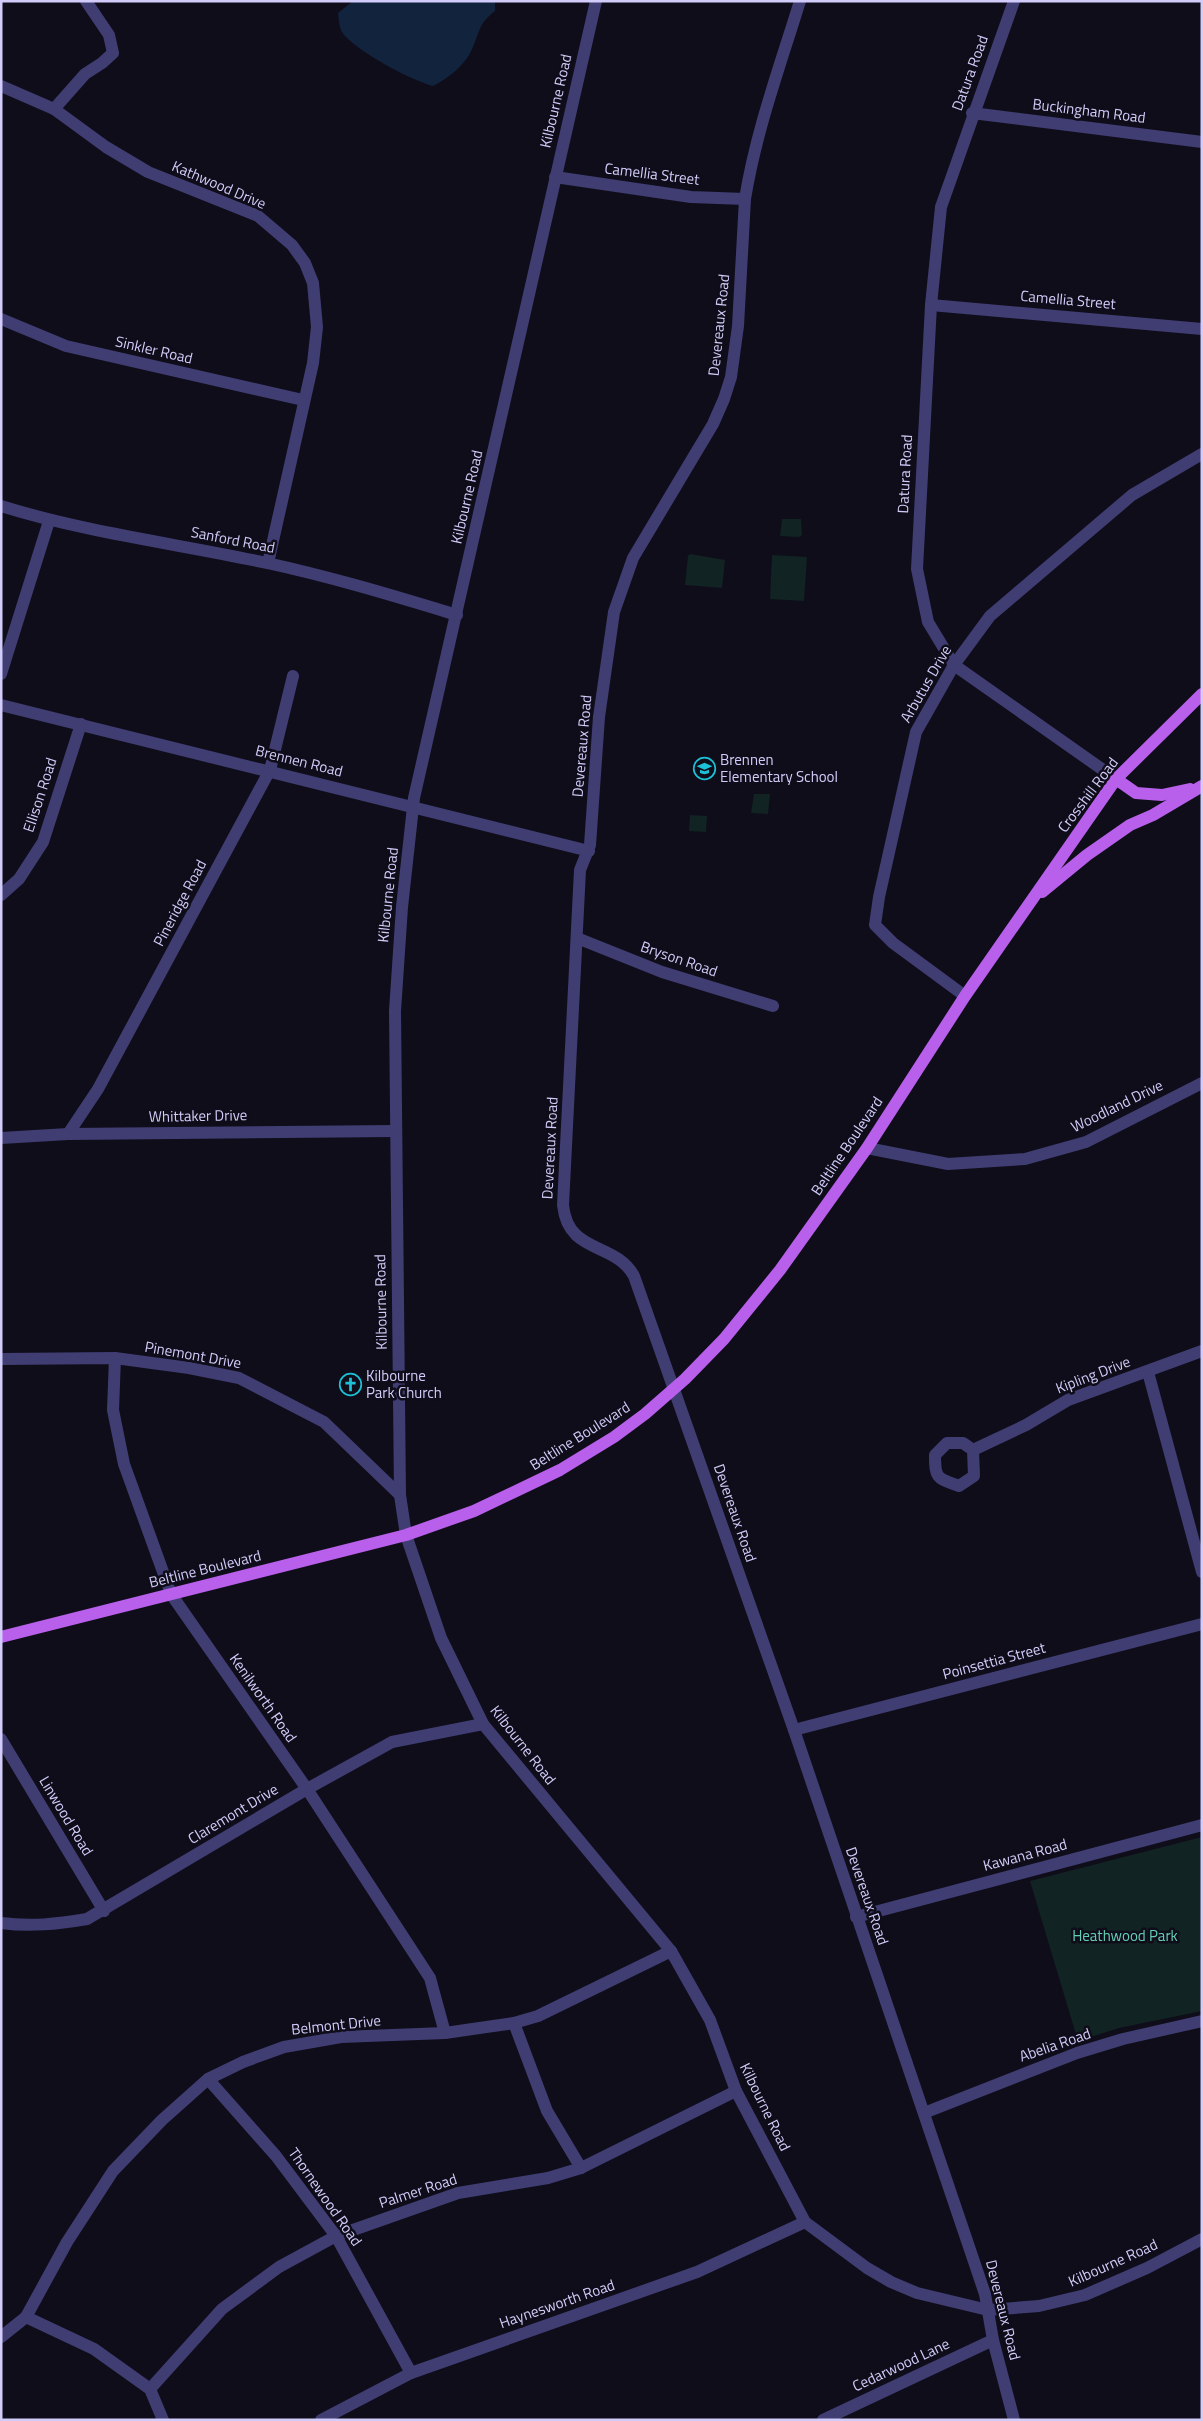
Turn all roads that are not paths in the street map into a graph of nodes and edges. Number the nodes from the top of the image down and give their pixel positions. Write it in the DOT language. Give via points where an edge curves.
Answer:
graph roads {
  1 [pos="86,1"];
  2 [pos="596,1"];
  3 [pos="800,1"];
  4 [pos="1014,1"];
  5 [pos="1,86"];
  6 [pos="54,109"];
  7 [pos="972,113"];
  8 [pos="1202,142"];
  9 [pos="555,177"];
  10 [pos="745,199"];
  11 [pos="931,304"];
  12 [pos="1,319"];
  13 [pos="1202,329"];
  14 [pos="303,400"];
  15 [pos="1202,454"];
  16 [pos="1,506"];
  17 [pos="49,521"];
  18 [pos="268,563"];
  19 [pos="457,615"];
  20 [pos="954,665"];
  21 [pos="1,674"];
  22 [pos="293,676"];
  23 [pos="1202,694"];
  24 [pos="1,705"];
  25 [pos="81,724"];
  26 [pos="270,770"];
  27 [pos="1116,779"];
  28 [pos="1202,786"];
  29 [pos="414,806"];
  30 [pos="589,851"];
  31 [pos="1,895"];
  32 [pos="1030,902"];
  33 [pos="577,938"];
  34 [pos="965,996"];
  35 [pos="773,1006"];
  36 [pos="1202,1084"];
  37 [pos="395,1131"];
  38 [pos="68,1134"];
  39 [pos="1,1138"];
  40 [pos="867,1148"];
  41 [pos="1202,1351"];
  42 [pos="115,1358"];
  43 [pos="1,1359"];
  44 [pos="1148,1372"];
  45 [pos="674,1389"];
  46 [pos="973,1450"];
  47 [pos="400,1495"];
  48 [pos="406,1535"];
  49 [pos="1202,1572"];
  50 [pos="171,1594"];
  51 [pos="1202,1624"];
  52 [pos="1,1637"];
  53 [pos="483,1724"];
  54 [pos="794,1730"];
  55 [pos="1,1739"];
  56 [pos="307,1789"];
  57 [pos="1202,1825"];
  58 [pos="104,1911"];
  59 [pos="856,1917"];
  60 [pos="1,1923"];
  61 [pos="671,1951"];
  62 [pos="1202,2021"];
  63 [pos="514,2023"];
  64 [pos="445,2033"];
  65 [pos="208,2079"];
  66 [pos="736,2091"];
  67 [pos="924,2113"];
  68 [pos="580,2168"];
  69 [pos="805,2222"];
  70 [pos="336,2236"];
  71 [pos="1202,2238"];
  72 [pos="988,2310"];
  73 [pos="26,2317"];
  74 [pos="1,2337"];
  75 [pos="993,2340"];
  76 [pos="411,2373"];
  77 [pos="150,2389"];
  78 [pos="164,2420"];
  79 [pos="321,2420"];
  80 [pos="823,2420"];
  81 [pos="1014,2420"];
  1 -- 6 [label="street" via="109,35 113,53 84,74"];
  2 -- 9 [label="street, Kilbourne Road"];
  3 -- 10 [label="street, Devereaux Road" via="761,126"];
  4 -- 7 [label="street, Datura Road"];
  5 -- 6 [label="street, Kathwood Drive"];
  6 -- 14 [label="street, Kathwood Drive" via="106,147 148,172 258,216 292,245 305,263 313,283 318,319 313,363"];
  7 -- 8 [label="street, Buckingham Road"];
  7 -- 11 [label="street, Datura Road" via="941,207"];
  9 -- 10 [label="street, Camellia Street" via="691,197"];
  9 -- 19 [label="street, Kilbourne Road"];
  10 -- 30 [label="street, Devereaux Road" via="738,326 726,392 713,424 632,558 614,612 600,717"];
  11 -- 13 [label="street, Camellia Street"];
  11 -- 20 [label="street, Datura Road" via="917,569 928,622"];
  12 -- 14 [label="street, Sinkler Road" via="66,346"];
  14 -- 18 [label="street, Kathwood Drive"];
  15 -- 20 [label="street, Arbutus Drive" via="1132,495 1005,603 990,616"];
  16 -- 17 [label="street, Sanford Road"];
  17 -- 18 [label="street, Sanford Road"];
  17 -- 21 [label="street"];
  18 -- 19 [label="street, Sanford Road"];
  19 -- 29 [label="street, Kilbourne Road"];
  20 -- 27 [label="street, Datura Road"];
  20 -- 34 [label="street, Arbutus Drive" via="916,732 875,925 893,944"];
  22 -- 26 [label="street, Pineridge Road"];
  23 -- 27 [label="main road, Crosshill Road"];
  24 -- 25 [label="street, Brennen Road"];
  25 -- 26 [label="street, Brennen Road"];
  25 -- 31 [label="street, Ellison Road" via="43,842 19,879"];
  26 -- 29 [label="street, Brennen Road"];
  26 -- 38 [label="street, Pineridge Road" via="98,1090"];
  27 -- 28 [label="main road, Datura Road" via="1136,792 1162,795"];
  27 -- 32 [label="main road, Crosshill Road"];
  28 -- 32 [label="main road" via="1130,825"];
  29 -- 30 [label="street, Brennen Road"];
  29 -- 37 [label="street, Kilbourne Road" via="397,976"];
  30 -- 33 [label="street, Devereaux Road" via="580,870"];
  32 -- 34 [label="main road, Beltline Boulevard"];
  33 -- 35 [label="street, Bryson Road" via="662,972"];
  33 -- 45 [label="street, Devereaux Road" via="564,1213 577,1238 620,1258 630,1269"];
  34 -- 40 [label="main road, Beltline Boulevard"];
  36 -- 40 [label="street, Woodland Drive" via="1086,1142 1025,1159 948,1164"];
  37 -- 38 [label="street, Whittaker Drive"];
  37 -- 47 [label="street, Kilbourne Road"];
  38 -- 39 [label="street, Whittaker Drive"];
  40 -- 45 [label="main road, Beltline Boulevard" via="752,1307"];
  41 -- 44 [label="street, Kipling Drive"];
  42 -- 43 [label="street, Pinemont Drive"];
  42 -- 47 [label="street, Pinemont Drive" via="240,1378 324,1422"];
  42 -- 50 [label="street, Kenilworth Road" via="113,1410 124,1464"];
  44 -- 46 [label="street, Kipling Drive" via="1068,1400 1026,1425"];
  44 -- 49 [label="street"];
  45 -- 48 [label="main road, Beltline Boulevard" via="614,1437 560,1470 474,1512"];
  45 -- 54 [label="street, Devereaux Road"];
  47 -- 48 [label="street, Kilbourne Road"];
  48 -- 50 [label="main road, Beltline Boulevard"];
  48 -- 53 [label="street, Kilbourne Road" via="441,1638"];
  50 -- 52 [label="main road, Beltline Boulevard"];
  50 -- 56 [label="street, Kenilworth Road"];
  51 -- 54 [label="street, Poinsettia Street"];
  53 -- 56 [label="street, Claremont Drive" via="392,1742"];
  53 -- 61 [label="street, Kilbourne Road"];
  54 -- 59 [label="street, Devereaux Road"];
  55 -- 58 [label="street, Linwood Road"];
  56 -- 58 [label="street, Claremont Drive"];
  56 -- 64 [label="street, Kenilworth Road" via="430,1978"];
  57 -- 59 [label="street, Kawana Road"];
  58 -- 60 [label="street, Claremont Drive" via="87,1919 53,1925"];
  59 -- 67 [label="street, Devereaux Road"];
  61 -- 63 [label="street, Belmont Drive" via="538,2016"];
  61 -- 66 [label="street, Kilbourne Road" via="710,2020"];
  62 -- 67 [label="street, Abelia Road" via="1078,2053"];
  63 -- 64 [label="street, Belmont Drive"];
  63 -- 68 [label="street" via="547,2111"];
  64 -- 65 [label="street, Belmont Drive" via="341,2038 284,2047"];
  65 -- 70 [label="street, Thornewood Road" via="276,2156"];
  65 -- 73 [label="street, Belmont Drive" via="162,2120 113,2171 67,2242"];
  66 -- 68 [label="street, Palmer Road"];
  66 -- 69 [label="street, Kilbourne Road"];
  67 -- 72 [label="street, Devereaux Road"];
  68 -- 70 [label="street, Palmer Road" via="548,2178 458,2193"];
  69 -- 72 [label="street, Kilbourne Road" via="891,2282 917,2294"];
  69 -- 76 [label="street, Haynesworth Road" via="697,2272"];
  70 -- 76 [label="street, Thornewood Road"];
  70 -- 77 [label="street, Palmer Road" via="279,2267 222,2309"];
  71 -- 72 [label="street, Kilbourne Road" via="1085,2296 1048,2305"];
  72 -- 75 [label="street, Devereaux Road"];
  73 -- 74 [label="street, Belmont Drive"];
  73 -- 77 [label="street" via="94,2349"];
  75 -- 80 [label="street, Cedarwood Lane"];
  75 -- 81 [label="street, Devereaux Road"];
  76 -- 79 [label="street, Haynesworth Road"];
  77 -- 78 [label="street"];
}
